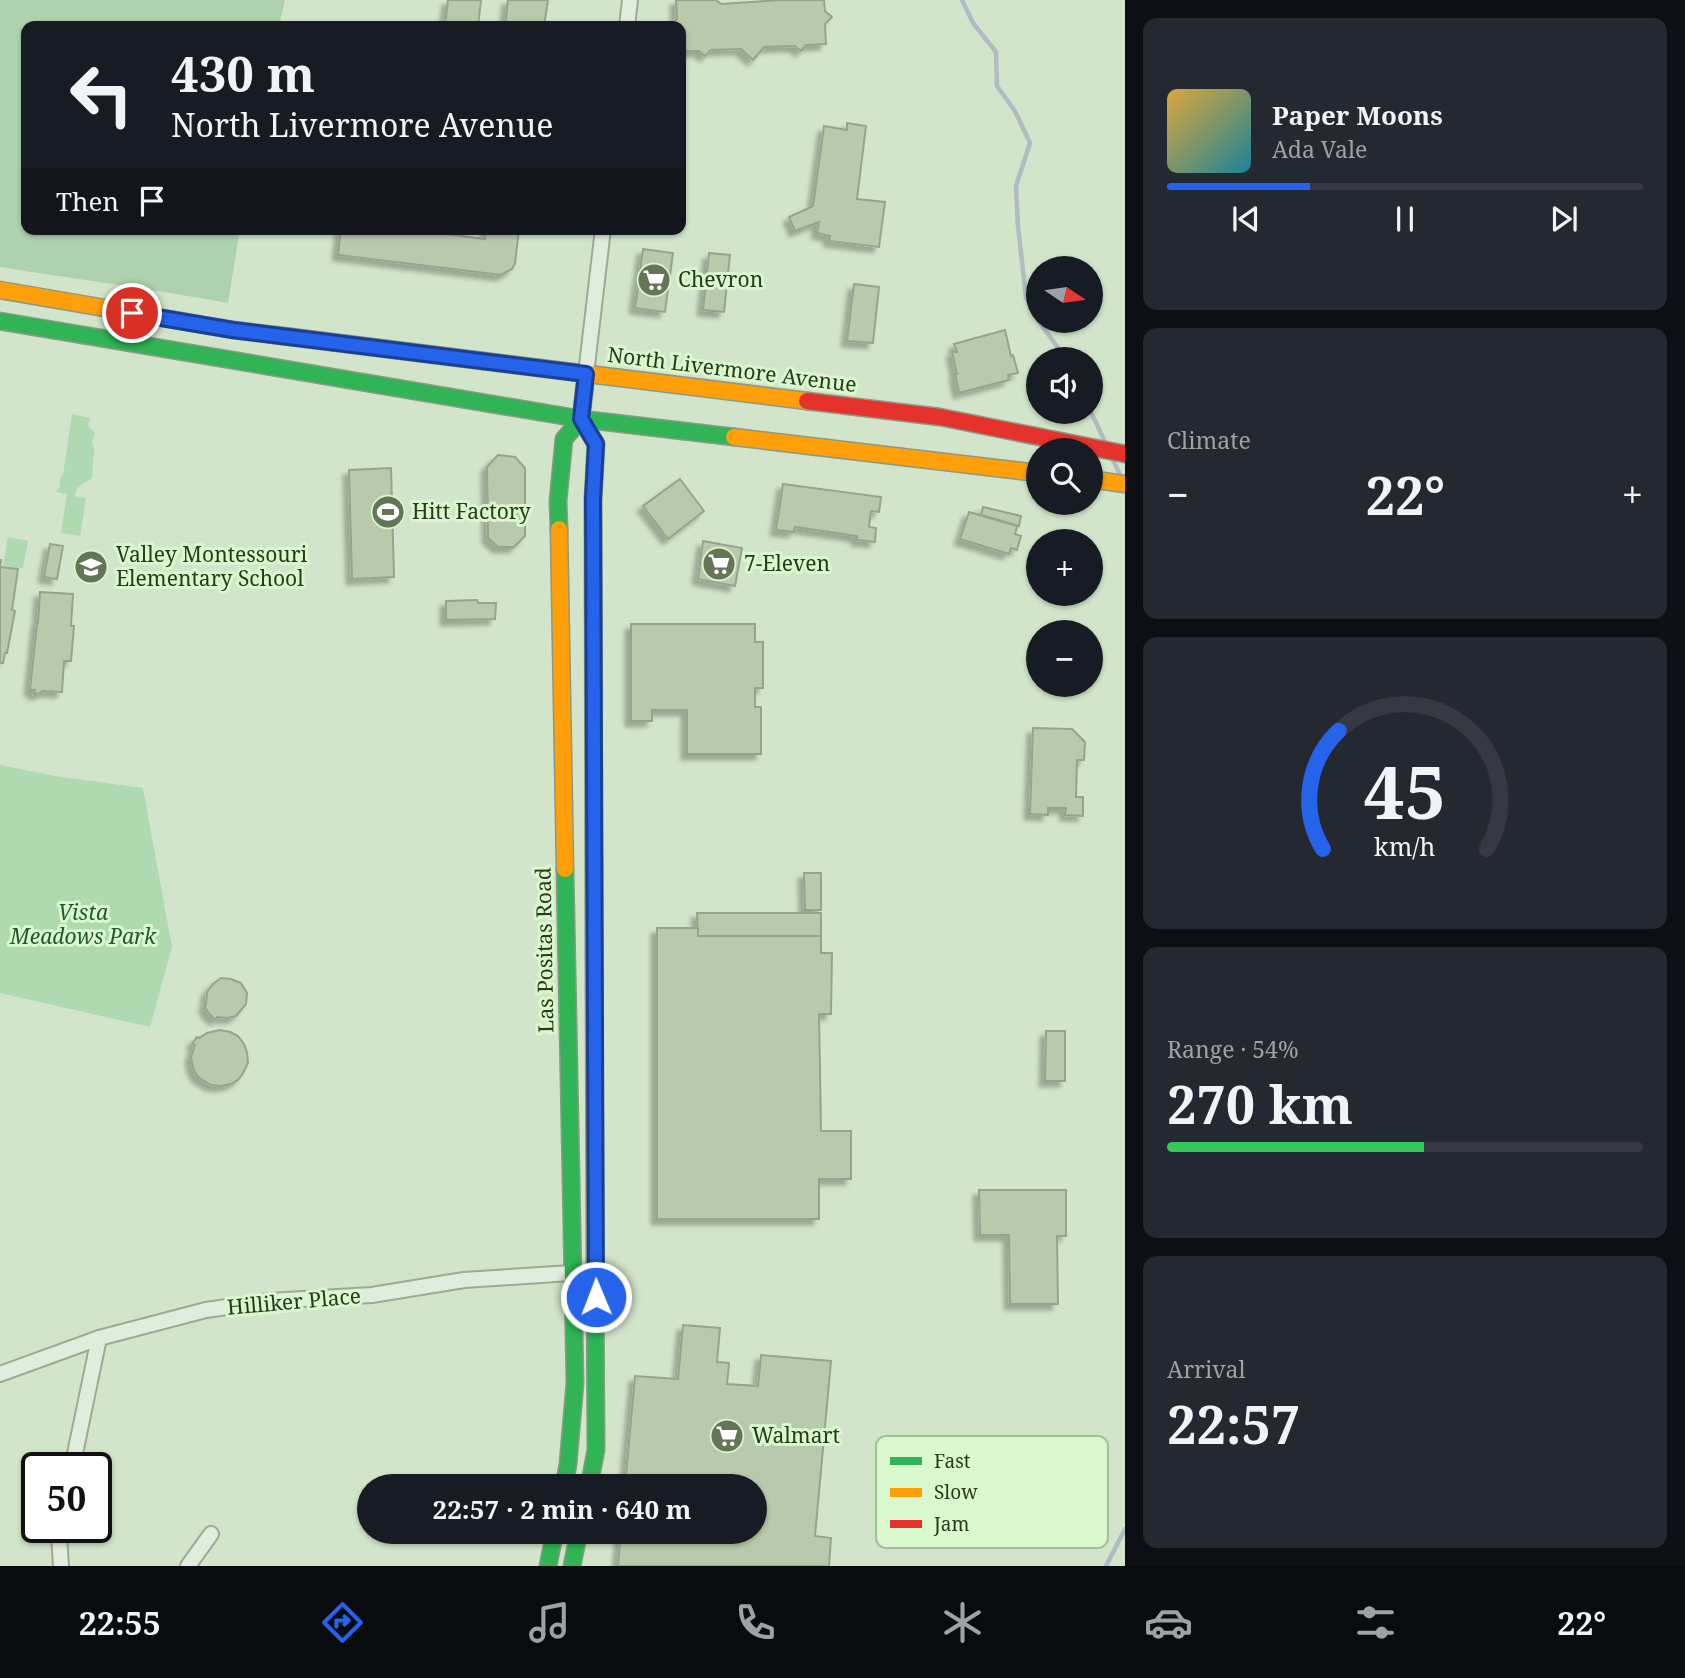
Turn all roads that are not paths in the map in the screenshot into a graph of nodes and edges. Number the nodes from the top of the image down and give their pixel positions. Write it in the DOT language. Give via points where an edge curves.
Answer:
graph roads {
  1 [pos="630,0"];
  2 [pos="628,21"];
  3 [pos="602,235"];
  4 [pos="0,290"];
  5 [pos="0,321"];
  6 [pos="586,374"];
  7 [pos="581,419"];
  8 [pos="1125,454"];
  9 [pos="1026,472"];
  10 [pos="1103,481"];
  11 [pos="1125,484"];
  12 [pos="571,1273"];
  13 [pos="596,1274"];
  14 [pos="99,1338"];
  15 [pos="0,1374"];
  16 [pos="75,1452"];
  17 [pos="566,1474"];
  18 [pos="591,1474"];
  19 [pos="211,1534"];
  20 [pos="59,1543"];
  21 [pos="552,1544"];
  22 [pos="576,1544"];
  23 [pos="61,1566"];
  24 [pos="188,1566"];
  25 [pos="548,1566"];
  26 [pos="572,1566"];
  1 -- 2 [label="street"];
  3 -- 6 [label="street"];
  4 -- 6 [label="main road, North Livermore Avenue" via="233,330"];
  5 -- 7 [label="main road"];
  6 -- 7 [label="main road, Las Positas Road"];
  6 -- 8 [label="main road, North Livermore Avenue" via="940,417"];
  7 -- 9 [label="main road"];
  7 -- 12 [label="main road, Las Positas Road" via="564,439 558,501"];
  7 -- 13 [label="main road" via="596,444"];
  10 -- 11 [label="main road"];
  12 -- 13 [label="street, Hilliker Place"];
  12 -- 14 [label="street, Hilliker Place" via="464,1280 372,1296 269,1301 206,1310"];
  12 -- 17 [label="main road, Las Positas Road" via="575,1382"];
  13 -- 18 [label="main road" via="596,1450"];
  14 -- 15 [label="street, Hilliker Place"];
  14 -- 16 [label="street"];
  19 -- 24 [label="street"];
  20 -- 23 [label="street"];
  21 -- 25 [label="main road"];
  22 -- 26 [label="main road"];
}
